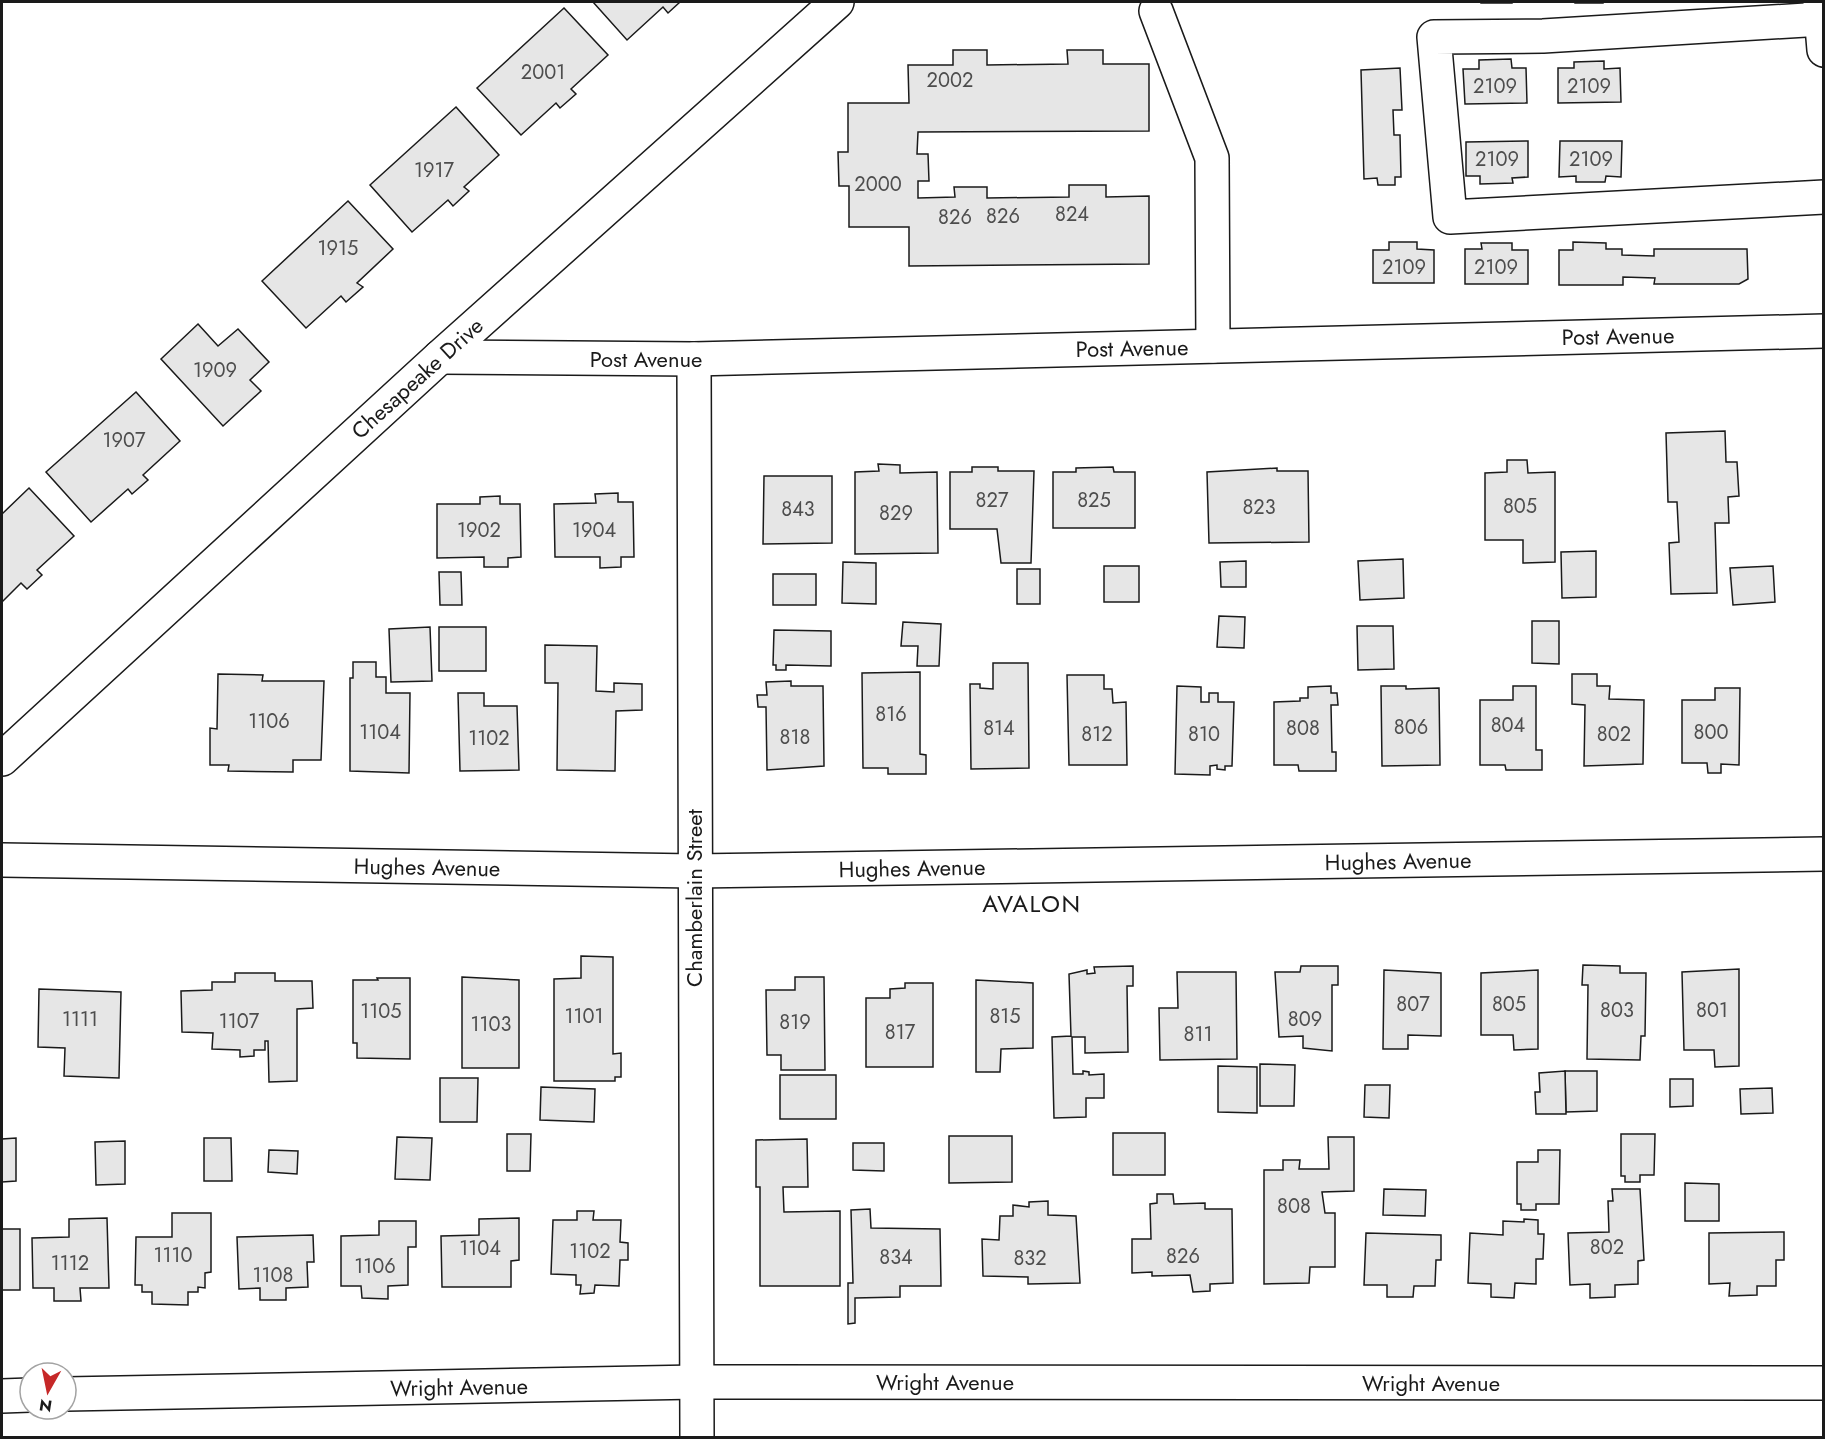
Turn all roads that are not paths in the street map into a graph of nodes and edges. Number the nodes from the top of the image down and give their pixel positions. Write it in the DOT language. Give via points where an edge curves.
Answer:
graph roads {
  1 [pos="837,2"];
  2 [pos="1156,11"];
  3 [pos="1822,24"];
  4 [pos="1824,197"];
  5 [pos="1824,331"];
  6 [pos="1213,346"];
  7 [pos="440,357"];
  8 [pos="694,359"];
  9 [pos="2,759"];
  10 [pos="1824,854"];
  11 [pos="2,860"];
  12 [pos="694,872"];
  13 [pos="697,1382"];
  14 [pos="1824,1383"];
  15 [pos="78,1394"];
  16 [pos="18,1395"];
  17 [pos="2,1396"];
  18 [pos="697,1437"];
  1 -- 7 [label="street, Chesapeake Drive"];
  2 -- 6 [label="street" via="1212,158"];
  3 -- 4 [label="street" via="1434,37 1450,218"];
  5 -- 6 [label="street, Post Avenue"];
  6 -- 8 [label="street, Post Avenue"];
  7 -- 8 [label="street, Post Avenue"];
  7 -- 9 [label="street, Chesapeake Drive"];
  8 -- 12 [label="street, Chamberlain Street"];
  10 -- 12 [label="street, Hughes Avenue"];
  11 -- 12 [label="street, Hughes Avenue"];
  12 -- 13 [label="street, Chamberlain Street"];
  13 -- 14 [label="street, Wright Avenue"];
  13 -- 15 [label="street, Wright Avenue"];
  13 -- 18 [label="street, Chamberlain Street"];
  16 -- 17 [label="street"];
}
